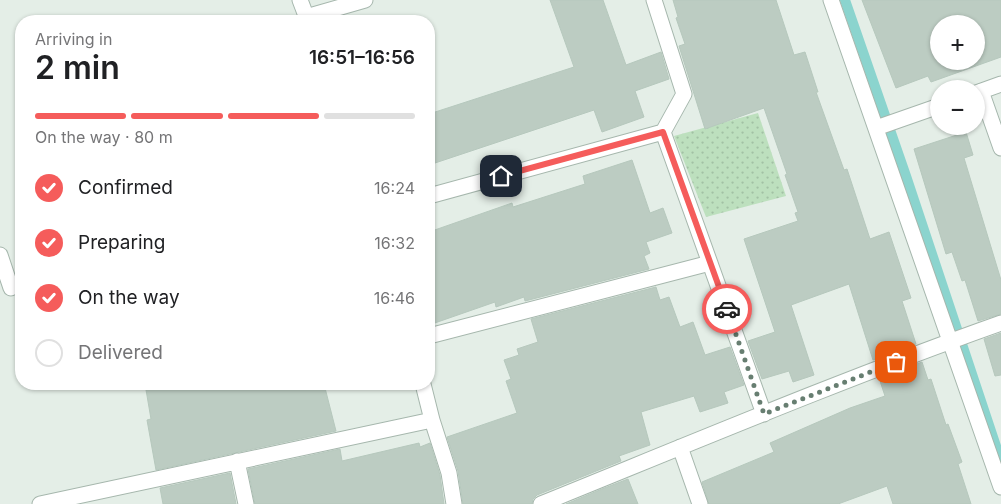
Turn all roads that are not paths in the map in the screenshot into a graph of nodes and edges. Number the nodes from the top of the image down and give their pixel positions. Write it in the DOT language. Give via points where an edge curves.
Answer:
graph roads {
  1 [pos="300,0"];
  2 [pos="365,0"];
  3 [pos="654,0"];
  4 [pos="831,0"];
  5 [pos="306,15"];
  6 [pos="319,15"];
  7 [pos="1001,84"];
  8 [pos="985,90"];
  9 [pos="985,107"];
  10 [pos="930,109"];
  11 [pos="876,128"];
  12 [pos="663,132"];
  13 [pos="1001,148"];
  14 [pos="435,194"];
  15 [pos="0,255"];
  16 [pos="710,264"];
  17 [pos="11,288"];
  18 [pos="1001,323"];
  19 [pos="435,334"];
  20 [pos="950,341"];
  21 [pos="424,390"];
  22 [pos="764,414"];
  23 [pos="432,420"];
  24 [pos="680,447"];
  25 [pos="237,461"];
  26 [pos="1001,487"];
  27 [pos="40,504"];
  28 [pos="246,504"];
  29 [pos="454,504"];
  30 [pos="541,504"];
  31 [pos="700,504"];
  1 -- 5 [label="street"];
  2 -- 6 [label="street"];
  3 -- 12 [label="street" via="684,94"];
  4 -- 11 [label="street"];
  7 -- 8 [label="street"];
  9 -- 13 [label="street"];
  10 -- 11 [label="street"];
  11 -- 20 [label="street"];
  12 -- 14 [label="street"];
  12 -- 16 [label="street"];
  15 -- 17 [label="street"];
  16 -- 19 [label="street"];
  16 -- 22 [label="street"];
  18 -- 20 [label="street"];
  20 -- 22 [label="street"];
  20 -- 26 [label="street"];
  21 -- 23 [label="street"];
  22 -- 24 [label="street"];
  23 -- 25 [label="street"];
  23 -- 29 [label="street" via="449,473"];
  24 -- 30 [label="street"];
  24 -- 31 [label="street"];
  25 -- 27 [label="street"];
  25 -- 28 [label="street"];
}
